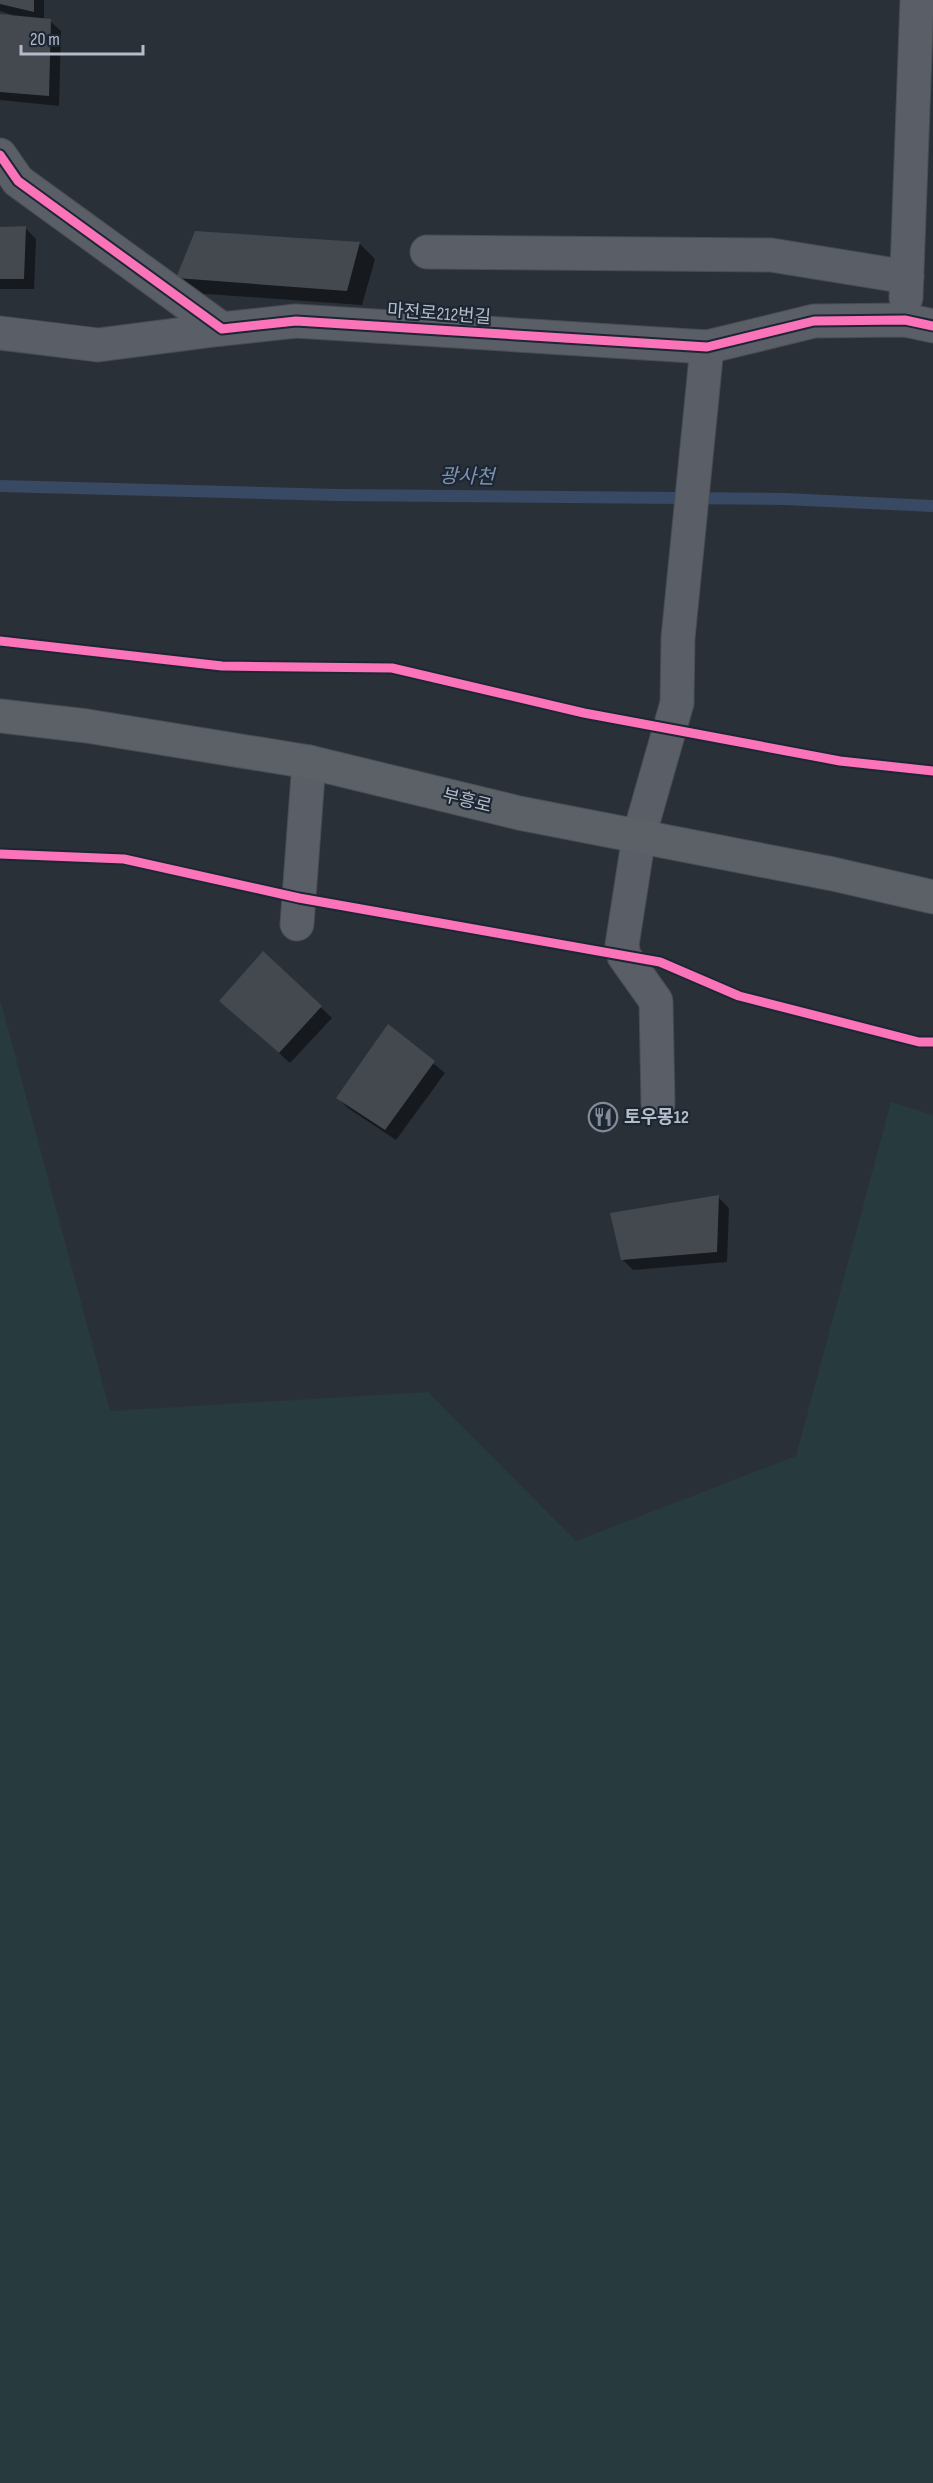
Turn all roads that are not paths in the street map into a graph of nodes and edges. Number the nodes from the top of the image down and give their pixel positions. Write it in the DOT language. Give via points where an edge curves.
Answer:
graph roads {
  1 [pos="917,0"];
  2 [pos="0,155"];
  3 [pos="427,252"];
  4 [pos="907,277"];
  5 [pos="919,323"];
  6 [pos="222,328"];
  7 [pos="0,333"];
  8 [pos="708,347"];
  9 [pos="0,716"];
  10 [pos="309,762"];
  11 [pos="639,836"];
  12 [pos="933,897"];
  13 [pos="297,924"];
  14 [pos="658,1104"];
  1 -- 4 [label="street"];
  2 -- 6 [label="street" via="18,181"];
  3 -- 4 [label="street" via="771,255"];
  4 -- 5 [label="street"];
  5 -- 8 [label="street, 마전로212번길" via="814,321"];
  6 -- 7 [label="street, 마전로212번길" via="98,345"];
  6 -- 8 [label="street, 마전로212번길" via="296,321"];
  8 -- 11 [label="street" via="678,638 677,703"];
  9 -- 10 [label="main road, 부흥로"];
  10 -- 11 [label="main road, 부흥로" via="519,813"];
  10 -- 13 [label="street"];
  11 -- 12 [label="main road, 부흥로"];
  11 -- 14 [label="street" via="622,945 624,956 656,1002"];
}
